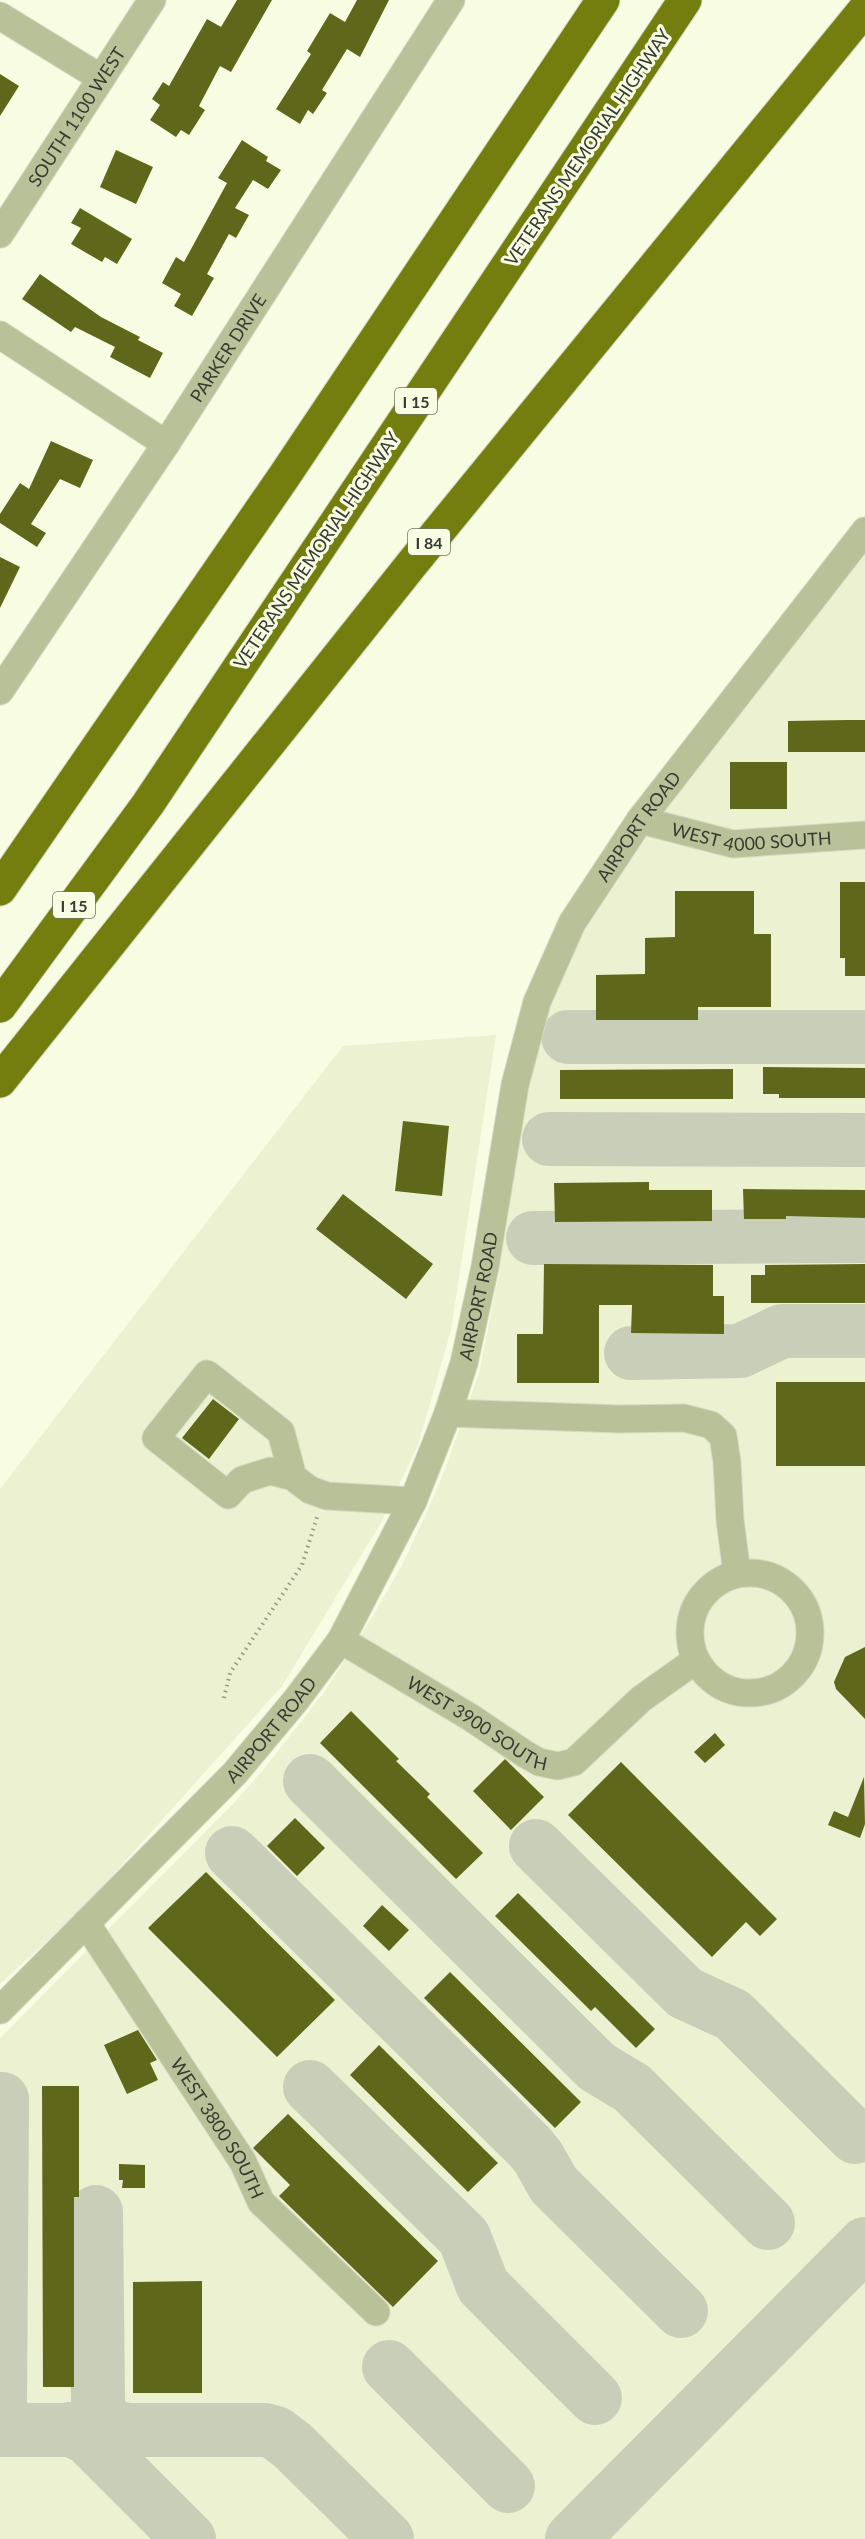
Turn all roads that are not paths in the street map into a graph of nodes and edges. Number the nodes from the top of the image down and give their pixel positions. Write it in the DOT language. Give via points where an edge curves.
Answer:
graph roads {
  1 [pos="152,0"];
  2 [pos="451,0"];
  3 [pos="603,0"];
  4 [pos="685,0"];
  5 [pos="865,9"];
  6 [pos="0,16"];
  7 [pos="101,78"];
  8 [pos="0,234"];
  9 [pos="0,335"];
  10 [pos="166,444"];
  11 [pos="865,531"];
  12 [pos="0,691"];
  13 [pos="640,820"];
  14 [pos="865,836"];
  15 [pos="0,889"];
  16 [pos="0,1006"];
  17 [pos="0,1081"];
  18 [pos="448,1413"];
  19 [pos="293,1477"];
  20 [pos="413,1502"];
  21 [pos="737,1574"];
  22 [pos="341,1640"];
  23 [pos="696,1660"];
  24 [pos="86,1923"];
  25 [pos="0,2010"];
  26 [pos="376,2312"];
  1 -- 7 [label="street, SOUTH 1100 WEST"];
  2 -- 10 [label="street, PARKER DRIVE"];
  3 -- 15 [label="highway" via="285,475"];
  4 -- 16 [label="highway, VETERANS MEMORIAL HIGHWAY / I 15" via="148,804"];
  5 -- 17 [label="highway, I 84" via="411,565"];
  6 -- 7 [label="street"];
  7 -- 8 [label="street, SOUTH 1100 WEST"];
  9 -- 10 [label="street"];
  10 -- 12 [label="street, PARKER DRIVE"];
  11 -- 13 [label="street, AIRPORT ROAD"];
  13 -- 14 [label="street, WEST 4000 SOUTH" via="733,844"];
  13 -- 18 [label="street, AIRPORT ROAD" via="572,923 537,1002 515,1085 485,1267 464,1363"];
  18 -- 20 [label="street, AIRPORT ROAD"];
  18 -- 21 [label="street" via="684,1418 711,1425 723,1436"];
  19 -- 19 [label="street" via="281,1432 207,1374 156,1438 228,1496 242,1480 270,1471"];
  19 -- 20 [label="street" via="310,1490 327,1496"];
  20 -- 22 [label="street, AIRPORT ROAD"];
  21 -- 23 [label="street" via="720,1580 695,1607 690,1642"];
  21 -- 23 [label="street" via="768,1575 786,1584 800,1598 809,1617 807,1653 785,1682 751,1693 718,1684"];
  22 -- 23 [label="street, WEST 3900 SOUTH" via="525,1754 558,1766 574,1762 641,1699"];
  22 -- 24 [label="street, AIRPORT ROAD" via="235,1773"];
  24 -- 25 [label="street, AIRPORT ROAD"];
  24 -- 26 [label="street, WEST 3800 SOUTH" via="243,2162 261,2202"];
}
